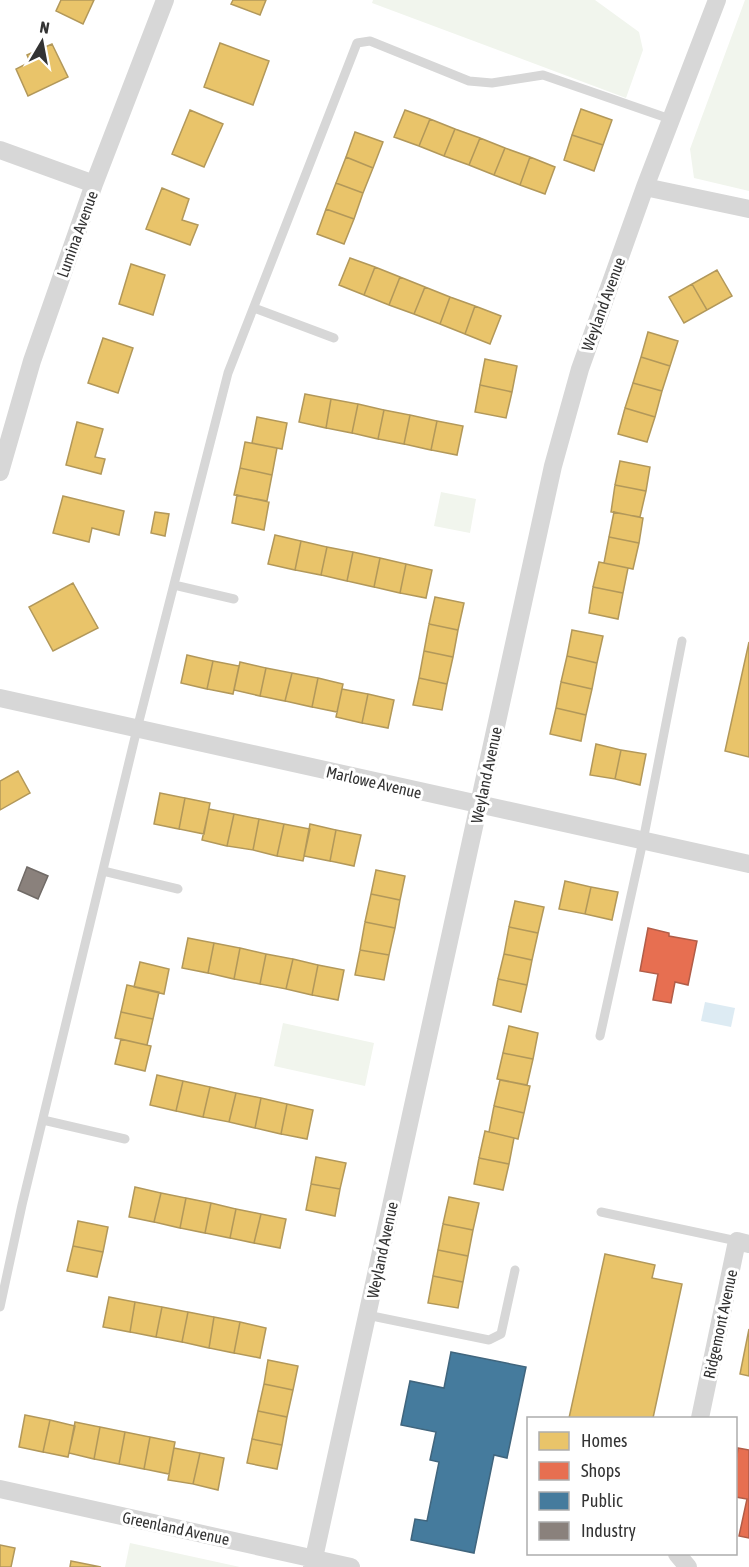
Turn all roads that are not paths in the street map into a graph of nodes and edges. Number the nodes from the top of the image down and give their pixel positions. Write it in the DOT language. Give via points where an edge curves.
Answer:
graph roads {
  1 [pos="165,0"];
  2 [pos="712,2"];
  3 [pos="670,119"];
  4 [pos="0,150"];
  5 [pos="94,184"];
  6 [pos="645,186"];
  7 [pos="749,209"];
  8 [pos="254,308"];
  9 [pos="334,338"];
  10 [pos="0,472"];
  11 [pos="174,585"];
  12 [pos="234,599"];
  13 [pos="682,641"];
  14 [pos="0,698"];
  15 [pos="137,729"];
  16 [pos="479,805"];
  17 [pos="643,841"];
  18 [pos="749,864"];
  19 [pos="104,871"];
  20 [pos="178,889"];
  21 [pos="600,1036"];
  22 [pos="43,1120"];
  23 [pos="124,1139"];
  24 [pos="602,1212"];
  25 [pos="743,1242"];
  26 [pos="515,1270"];
  27 [pos="0,1307"];
  28 [pos="368,1315"];
  29 [pos="700,1417"];
  30 [pos="0,1489"];
  31 [pos="678,1555"];
  32 [pos="313,1563"];
  33 [pos="351,1567"];
  34 [pos="688,1567"];
  1 -- 5 [label="street, Lumina Avenue"];
  2 -- 3 [label="street, Weyland Avenue"];
  3 -- 6 [label="street, Weyland Avenue"];
  3 -- 8 [label="lane" via="543,75 492,83 469,81 370,41 357,43"];
  4 -- 5 [label="street"];
  5 -- 10 [label="street, Lumina Avenue" via="32,361"];
  6 -- 7 [label="street"];
  6 -- 16 [label="street, Weyland Avenue" via="580,369 556,455"];
  8 -- 9 [label="lane"];
  8 -- 11 [label="lane" via="228,373"];
  11 -- 12 [label="lane"];
  11 -- 15 [label="lane"];
  13 -- 17 [label="lane"];
  14 -- 15 [label="street, Marlowe Avenue"];
  15 -- 16 [label="street, Marlowe Avenue"];
  15 -- 19 [label="lane"];
  16 -- 17 [label="street, Marlowe Avenue"];
  16 -- 28 [label="street, Weyland Avenue"];
  17 -- 18 [label="street, Marlowe Avenue"];
  17 -- 21 [label="lane"];
  19 -- 20 [label="lane"];
  19 -- 22 [label="lane"];
  22 -- 23 [label="lane"];
  22 -- 27 [label="lane"];
  24 -- 25 [label="lane"];
  25 -- 29 [label="street, Ridgemont Avenue"];
  26 -- 28 [label="lane" via="501,1334 489,1340"];
  28 -- 32 [label="street, Weyland Avenue"];
  30 -- 32 [label="street, Greenland Avenue"];
  31 -- 34 [label="street"];
  32 -- 33 [label="street, Greenland Avenue"];
}
